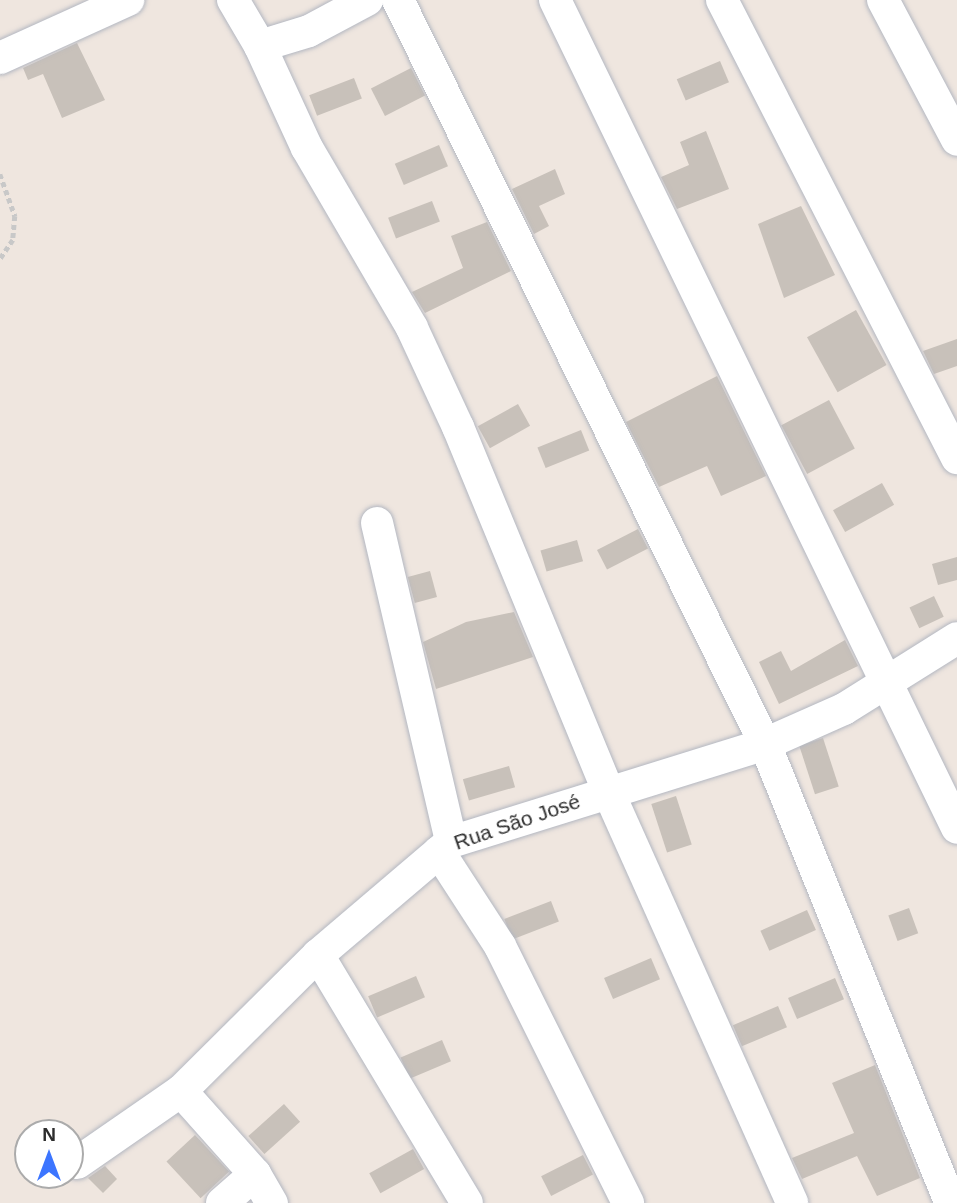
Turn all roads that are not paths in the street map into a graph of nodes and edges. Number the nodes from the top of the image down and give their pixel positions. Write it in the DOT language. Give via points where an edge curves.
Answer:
graph roads {
  1 [pos="128,0"];
  2 [pos="233,0"];
  3 [pos="367,0"];
  4 [pos="398,0"];
  5 [pos="555,0"];
  6 [pos="722,0"];
  7 [pos="883,0"];
  8 [pos="260,46"];
  9 [pos="0,58"];
  10 [pos="957,140"];
  11 [pos="957,458"];
  12 [pos="377,523"];
  13 [pos="957,638"];
  14 [pos="891,682"];
  15 [pos="765,744"];
  16 [pos="608,791"];
  17 [pos="957,828"];
  18 [pos="445,847"];
  19 [pos="318,955"];
  20 [pos="181,1091"];
  21 [pos="84,1158"];
  22 [pos="256,1174"];
  23 [pos="222,1203"];
  24 [pos="272,1203"];
  25 [pos="467,1203"];
  26 [pos="628,1203"];
  27 [pos="792,1203"];
  28 [pos="950,1203"];
  1 -- 9 [label="street"];
  2 -- 8 [label="street"];
  3 -- 8 [label="street" via="309,32"];
  4 -- 15 [label="street"];
  5 -- 14 [label="street"];
  6 -- 11 [label="street"];
  7 -- 10 [label="street"];
  8 -- 16 [label="street" via="307,148 412,328 458,427"];
  12 -- 18 [label="street"];
  13 -- 14 [label="street, Rua São José"];
  14 -- 15 [label="street, Rua São José"];
  14 -- 17 [label="street"];
  15 -- 16 [label="street, Rua São José"];
  15 -- 28 [label="street"];
  16 -- 18 [label="street, Rua São José"];
  16 -- 27 [label="street"];
  18 -- 19 [label="street, Rua São José"];
  18 -- 26 [label="street" via="500,946"];
  19 -- 20 [label="street, Rua São José"];
  19 -- 25 [label="street"];
  20 -- 21 [label="street, Rua São José"];
  20 -- 22 [label="street"];
  22 -- 23 [label="street"];
  22 -- 24 [label="street"];
}
